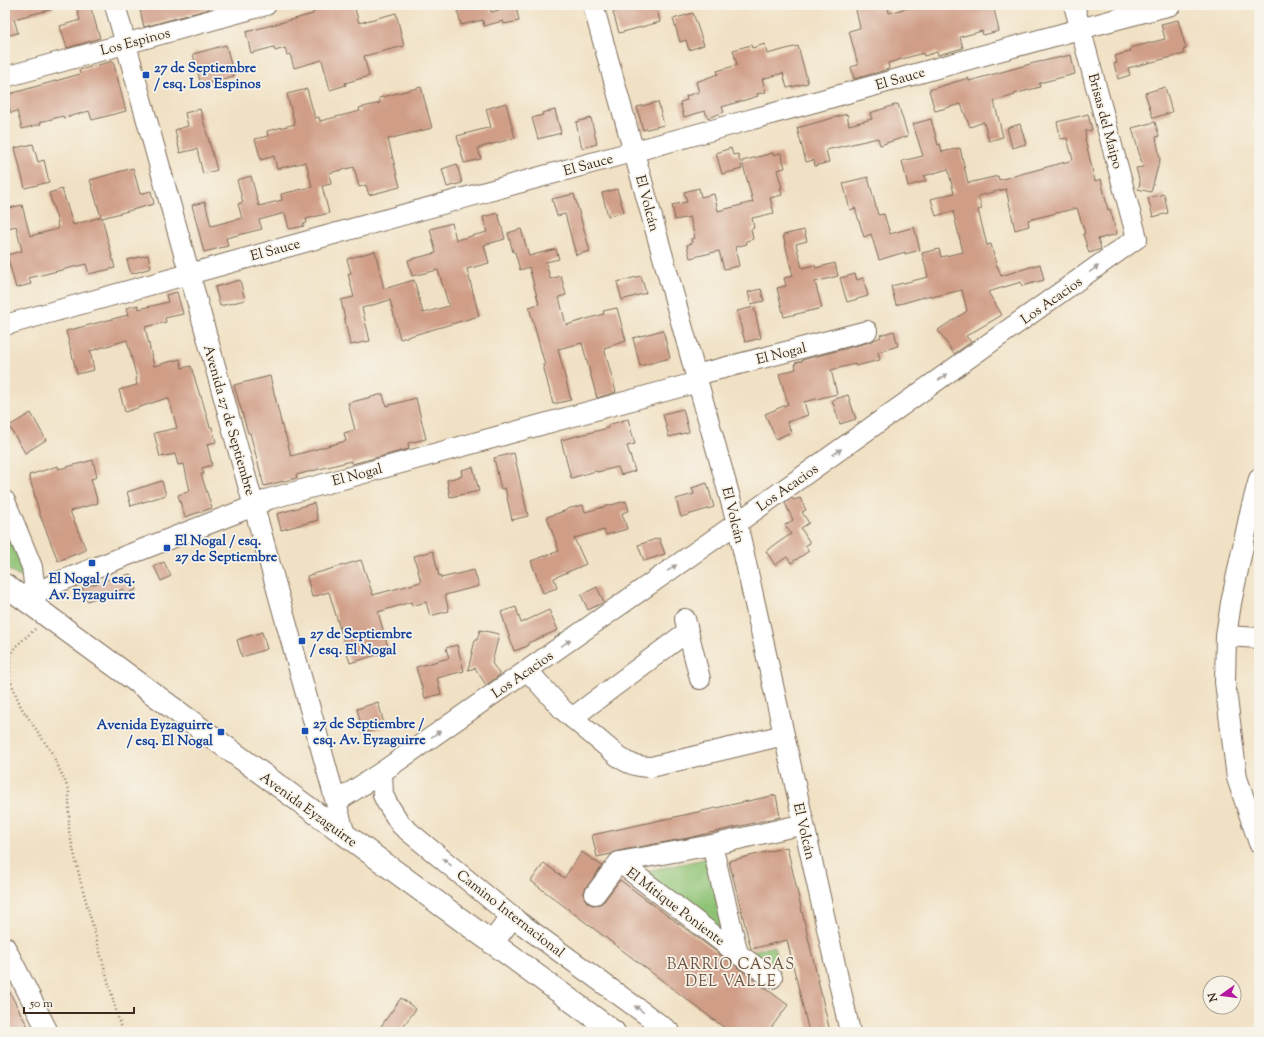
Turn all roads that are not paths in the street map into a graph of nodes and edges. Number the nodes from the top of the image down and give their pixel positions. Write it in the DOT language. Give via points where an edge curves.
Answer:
graph roads {
  1 [pos="115,5"];
  2 [pos="266,5"];
  3 [pos="593,5"];
  4 [pos="1074,5"];
  5 [pos="1171,5"];
  6 [pos="1080,28"];
  7 [pos="126,43"];
  8 [pos="5,77"];
  9 [pos="634,151"];
  10 [pos="1138,238"];
  11 [pos="189,273"];
  12 [pos="5,325"];
  13 [pos="867,331"];
  14 [pos="697,378"];
  15 [pos="1259,479"];
  16 [pos="5,501"];
  17 [pos="254,506"];
  18 [pos="737,523"];
  19 [pos="5,585"];
  20 [pos="30,603"];
  21 [pos="1226,636"];
  22 [pos="1259,638"];
  23 [pos="527,670"];
  24 [pos="700,679"];
  25 [pos="572,718"];
  26 [pos="784,735"];
  27 [pos="382,772"];
  28 [pos="336,802"];
  29 [pos="804,824"];
  30 [pos="345,835"];
  31 [pos="1258,836"];
  32 [pos="712,845"];
  33 [pos="619,862"];
  34 [pos="595,894"];
  35 [pos="512,917"];
  36 [pos="492,943"];
  37 [pos="5,947"];
  38 [pos="738,954"];
  39 [pos="772,978"];
  40 [pos="48,1032"];
  41 [pos="614,1032"];
  42 [pos="670,1032"];
  43 [pos="850,1032"];
  1 -- 7 [label="street, Avenida 27 de Septiembre"];
  2 -- 7 [label="street, Los Espinos"];
  3 -- 9 [label="street, El Volcán"];
  4 -- 6 [label="street, Brisas del Maipo"];
  5 -- 6 [label="street, El Sauce"];
  6 -- 9 [label="street, El Sauce"];
  6 -- 10 [label="street, Brisas del Maipo"];
  7 -- 8 [label="street, Los Espinos"];
  7 -- 11 [label="street, Avenida 27 de Septiembre"];
  9 -- 11 [label="street, El Sauce"];
  9 -- 14 [label="street, El Volcán"];
  18 -- 10 [label="street, Los Acacios, one-way"];
  11 -- 12 [label="street, El Sauce"];
  11 -- 17 [label="street, Avenida 27 de Septiembre"];
  13 -- 14 [label="street, El Nogal"];
  14 -- 17 [label="street, El Nogal" via="288,493"];
  14 -- 18 [label="street, El Volcán"];
  15 -- 21 [label="street" via="1242,550"];
  16 -- 20 [label="street" via="32,567 34,583"];
  17 -- 20 [label="street, El Nogal" via="48,587"];
  17 -- 28 [label="street, Avenida 27 de Septiembre"];
  23 -- 18 [label="street, Los Acacios, one-way"];
  18 -- 26 [label="street, El Volcán"];
  19 -- 20 [label="main road, Avenida Eyzaguirre"];
  20 -- 30 [label="main road, Avenida Eyzaguirre"];
  21 -- 22 [label="street"];
  21 -- 31 [label="street" via="1226,682 1237,778"];
  23 -- 25 [label="street"];
  27 -- 23 [label="street, Los Acacios, one-way"];
  24 -- 25 [label="street" via="687,625"];
  25 -- 26 [label="street" via="627,763 643,767"];
  26 -- 29 [label="street, El Volcán"];
  27 -- 28 [label="street, Los Acacios"];
  35 -- 27 [label="street, Camino Internacional, one-way" via="401,824 383,795"];
  28 -- 30 [label="street, Avenida 27 de Septiembre"];
  29 -- 32 [label="street"];
  29 -- 43 [label="street, El Volcán"];
  30 -- 36 [label="main road, Avenida Eyzaguirre"];
  32 -- 33 [label="street"];
  32 -- 38 [label="street"];
  33 -- 34 [label="street"];
  33 -- 38 [label="street, El Mitique Poniente"];
  35 -- 36 [label="main road"];
  42 -- 35 [label="street, Camino Internacional, one-way"];
  36 -- 41 [label="main road, Avenida Eyzaguirre"];
  37 -- 40 [label="street"];
  38 -- 39 [label="street, El Mitique Poniente"];
}
